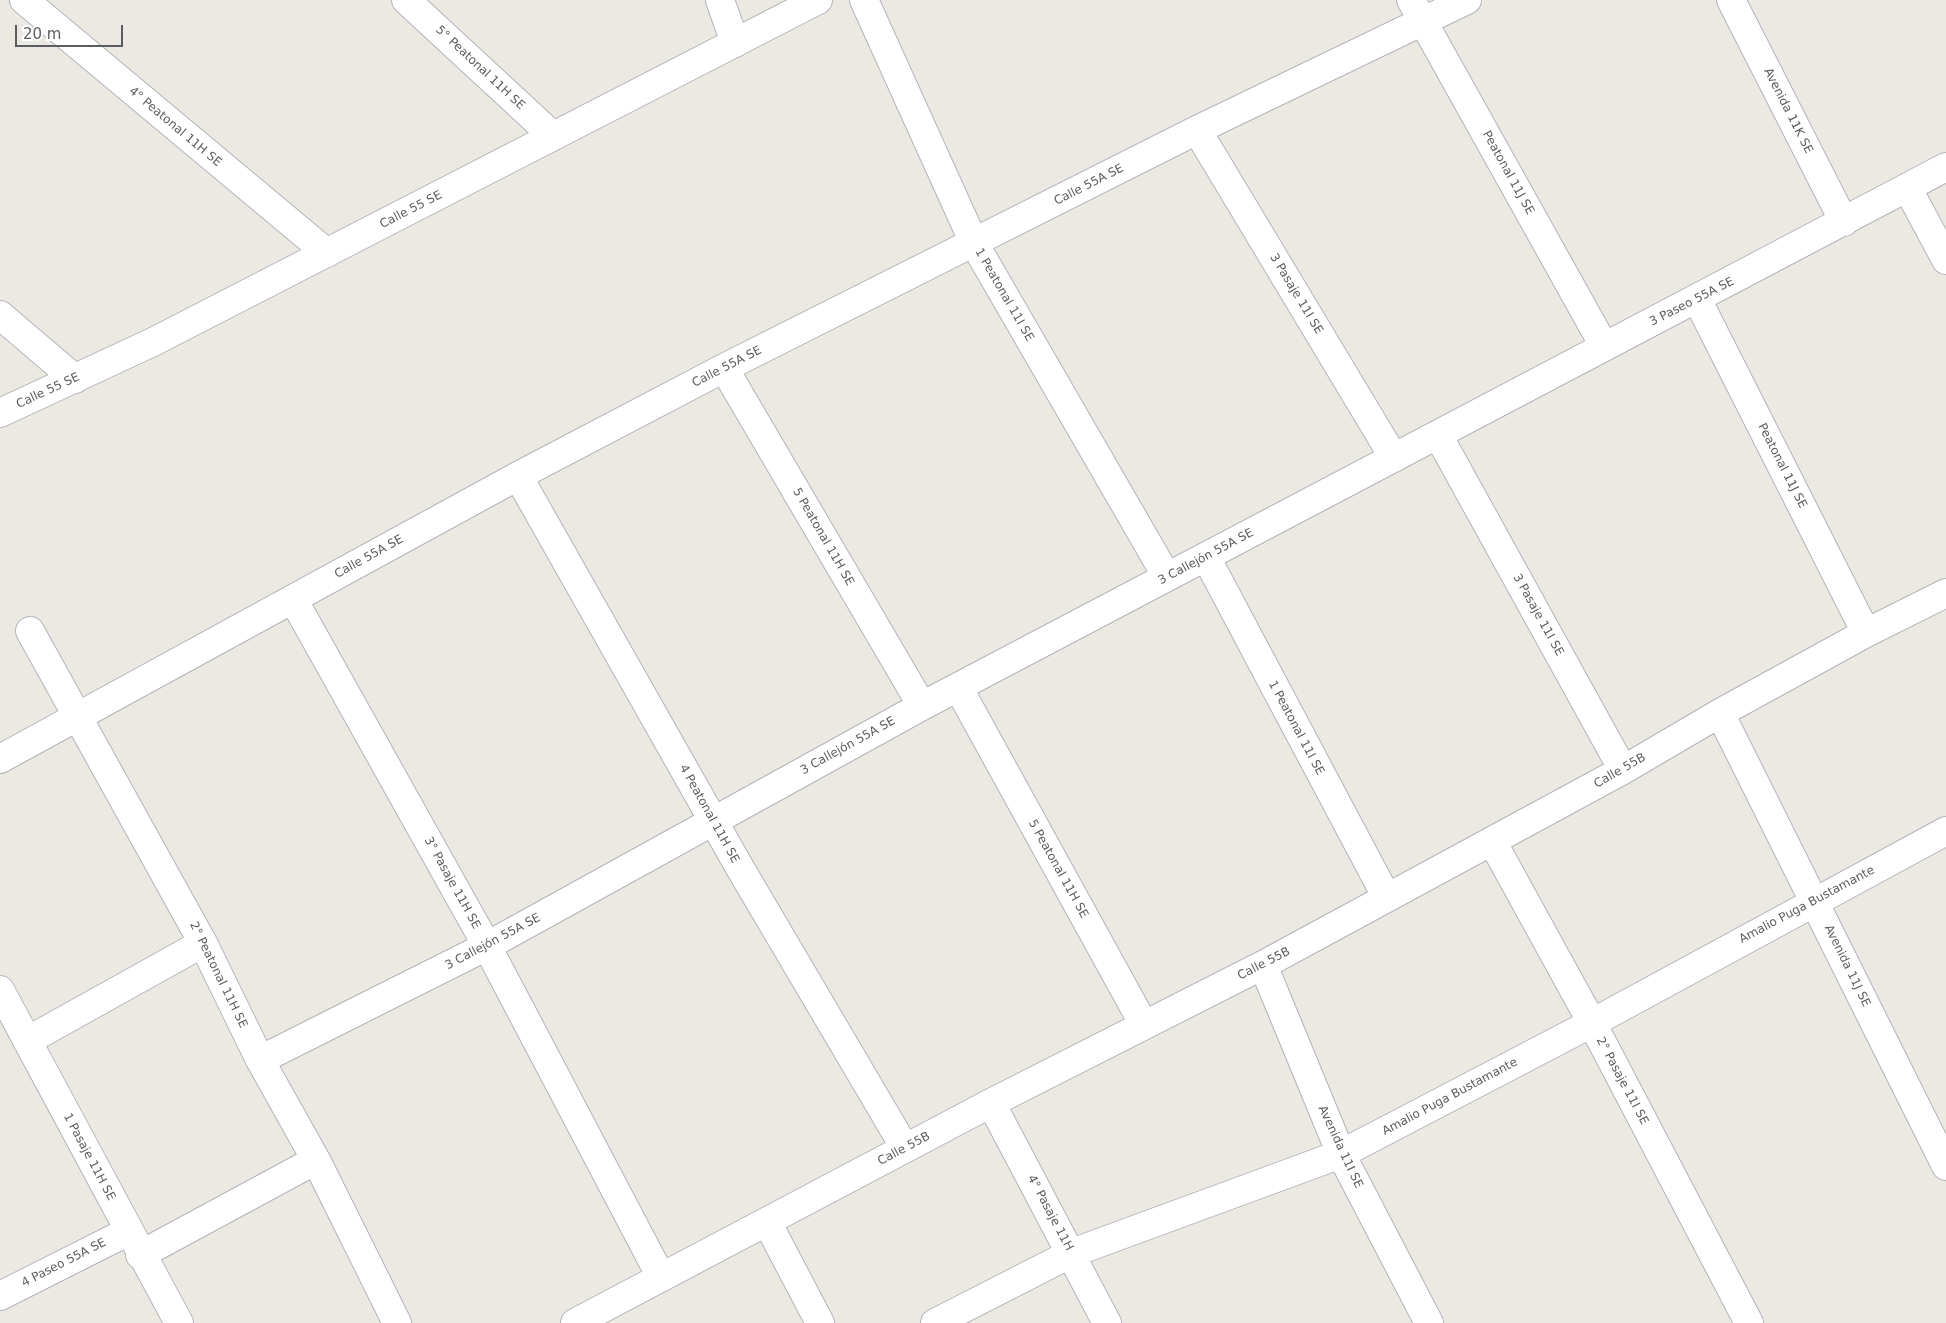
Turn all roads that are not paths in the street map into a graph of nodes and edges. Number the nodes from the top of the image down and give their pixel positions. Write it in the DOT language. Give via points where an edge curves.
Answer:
graph roads {
  1 [pos="24,0"];
  2 [pos="406,0"];
  3 [pos="720,0"];
  4 [pos="818,0"];
  5 [pos="864,0"];
  6 [pos="1468,0"];
  7 [pos="1731,0"];
  8 [pos="1418,10"];
  9 [pos="735,42"];
  10 [pos="1197,130"];
  11 [pos="553,136"];
  12 [pos="1946,168"];
  13 [pos="1908,189"];
  14 [pos="1844,222"];
  15 [pos="974,243"];
  16 [pos="327,254"];
  17 [pos="1946,260"];
  18 [pos="1697,299"];
  19 [pos="0,315"];
  20 [pos="1604,346"];
  21 [pos="724,368"];
  22 [pos="75,379"];
  23 [pos="0,413"];
  24 [pos="1438,435"];
  25 [pos="1394,458"];
  26 [pos="518,476"];
  27 [pos="1206,557"];
  28 [pos="1167,577"];
  29 [pos="1946,593"];
  30 [pos="293,598"];
  31 [pos="30,631"];
  32 [pos="1866,632"];
  33 [pos="958,687"];
  34 [pos="922,706"];
  35 [pos="1720,713"];
  36 [pos="79,717"];
  37 [pos="0,759"];
  38 [pos="1623,770"];
  39 [pos="713,820"];
  40 [pos="1946,831"];
  41 [pos="1492,841"];
  42 [pos="1387,898"];
  43 [pos="1815,900"];
  44 [pos="203,943"];
  45 [pos="487,946"];
  46 [pos="1263,965"];
  47 [pos="0,990"];
  48 [pos="1592,1023"];
  49 [pos="1144,1024"];
  50 [pos="27,1042"];
  51 [pos="260,1060"];
  52 [pos="991,1103"];
  53 [pos="905,1148"];
  54 [pos="1341,1154"];
  55 [pos="316,1160"];
  56 [pos="1946,1166"];
  57 [pos="767,1222"];
  58 [pos="129,1231"];
  59 [pos="1072,1253"];
  60 [pos="140,1255"];
  61 [pos="661,1278"];
  62 [pos="0,1296"];
  63 [pos="179,1323"];
  64 [pos="397,1323"];
  65 [pos="575,1323"];
  66 [pos="820,1323"];
  67 [pos="935,1323"];
  68 [pos="1108,1323"];
  69 [pos="1429,1323"];
  70 [pos="1748,1323"];
  1 -- 16 [label="street, 4° Peatonal 11H SE"];
  2 -- 11 [label="street, 5° Peatonal 11H SE"];
  3 -- 9 [label="street"];
  4 -- 9 [label="street, Calle 55 SE"];
  5 -- 15 [label="street, 1 Peatonal 11I SE"];
  6 -- 8 [label="street, Calle 55A SE"];
  7 -- 14 [label="street, Avenida 11K SE"];
  8 -- 10 [label="street, Calle 55A SE"];
  8 -- 20 [label="street, Peatonal 11J SE"];
  9 -- 11 [label="street, Calle 55 SE"];
  10 -- 15 [label="street, Calle 55A SE"];
  10 -- 25 [label="street, 3 Pasaje 11I SE"];
  11 -- 16 [label="street, Calle 55 SE"];
  12 -- 13 [label="street, 3 Paseo 55A SE"];
  13 -- 14 [label="street, 3 Paseo 55A SE"];
  13 -- 17 [label="street"];
  14 -- 18 [label="street, 3 Paseo 55A SE"];
  15 -- 21 [label="street, Calle 55A SE"];
  15 -- 28 [label="street, 1 Peatonal 11I SE"];
  16 -- 22 [label="street, Calle 55 SE"];
  18 -- 20 [label="street, 3 Paseo 55A SE"];
  18 -- 32 [label="street, Peatonal 11J SE"];
  19 -- 22 [label="street"];
  20 -- 24 [label="street, 3 Paseo 55A SE"];
  21 -- 26 [label="street, Calle 55A SE"];
  21 -- 34 [label="street, 5 Peatonal 11H SE"];
  22 -- 23 [label="street, Calle 55 SE"];
  24 -- 25 [label="street, 3 Callejón 55A SE"];
  24 -- 38 [label="street, 3 Pasaje 11I SE"];
  25 -- 27 [label="street, 3 Callejón 55A SE"];
  26 -- 30 [label="street, Calle 55A SE"];
  26 -- 39 [label="street, 4 Peatonal 11H SE"];
  27 -- 28 [label="street, 3 Callejón 55A SE"];
  27 -- 42 [label="street, 1 Peatonal 11I SE"];
  28 -- 33 [label="street, 3 Callejón 55A SE"];
  29 -- 32 [label="street, Calle 55B"];
  30 -- 36 [label="street, Calle 55A SE"];
  30 -- 45 [label="street, 3° Pasaje 11H SE"];
  31 -- 36 [label="street, 2° Peatonal 11H SE"];
  32 -- 35 [label="street, Calle 55B"];
  33 -- 34 [label="street, 3 Callejón 55A SE"];
  33 -- 49 [label="street, 5 Peatonal 11H SE"];
  34 -- 39 [label="street, 3 Callejón 55A SE"];
  35 -- 38 [label="street, Calle 55B"];
  35 -- 43 [label="street, Avenida 11J SE"];
  36 -- 37 [label="street, Calle 55A SE"];
  36 -- 44 [label="street, 2° Peatonal 11H SE"];
  38 -- 41 [label="street, Calle 55B"];
  39 -- 45 [label="street, 3 Callejón 55A SE"];
  39 -- 53 [label="street, 4 Peatonal 11H SE"];
  40 -- 43 [label="street, Amalio Puga Bustamante"];
  41 -- 42 [label="street, Calle 55B"];
  41 -- 48 [label="street, 2° Pasaje 11I SE"];
  42 -- 46 [label="street, Calle 55B"];
  43 -- 48 [label="street, Amalio Puga Bustamante"];
  43 -- 56 [label="street, Avenida 11J SE"];
  44 -- 50 [label="street"];
  44 -- 51 [label="street, 2° Peatonal 11H SE"];
  45 -- 51 [label="street, 3 Callejón 55A SE"];
  45 -- 61 [label="street, 3° Pasaje 11H SE"];
  46 -- 49 [label="street, Calle 55B"];
  46 -- 54 [label="street, Avenida 11I SE"];
  47 -- 50 [label="street, 1 Pasaje 11H SE"];
  48 -- 54 [label="street, Amalio Puga Bustamante"];
  48 -- 70 [label="street, 2° Pasaje 11I SE"];
  49 -- 52 [label="street, Calle 55B"];
  50 -- 58 [label="street, 1 Pasaje 11H SE"];
  51 -- 55 [label="street, 2° Peatonal 11H SE"];
  52 -- 53 [label="street, Calle 55B"];
  52 -- 59 [label="street, 4° Pasaje 11H"];
  53 -- 57 [label="street, Calle 55B"];
  54 -- 59 [label="street, Amalio Puga Bustamante"];
  54 -- 69 [label="street, Avenida 11I SE"];
  55 -- 60 [label="street"];
  55 -- 64 [label="street, 2° Peatonal 11H SE"];
  57 -- 61 [label="street, Calle 55B"];
  57 -- 66 [label="street"];
  58 -- 60 [label="street, 1 Pasaje 11H SE"];
  58 -- 62 [label="street, 4 Paseo 55A SE"];
  59 -- 67 [label="street, Amalio Puga Bustamante"];
  59 -- 68 [label="street, 4° Pasaje 11H"];
  60 -- 63 [label="street, 1 Pasaje 11H SE"];
  61 -- 65 [label="street, Calle 55B"];
}
